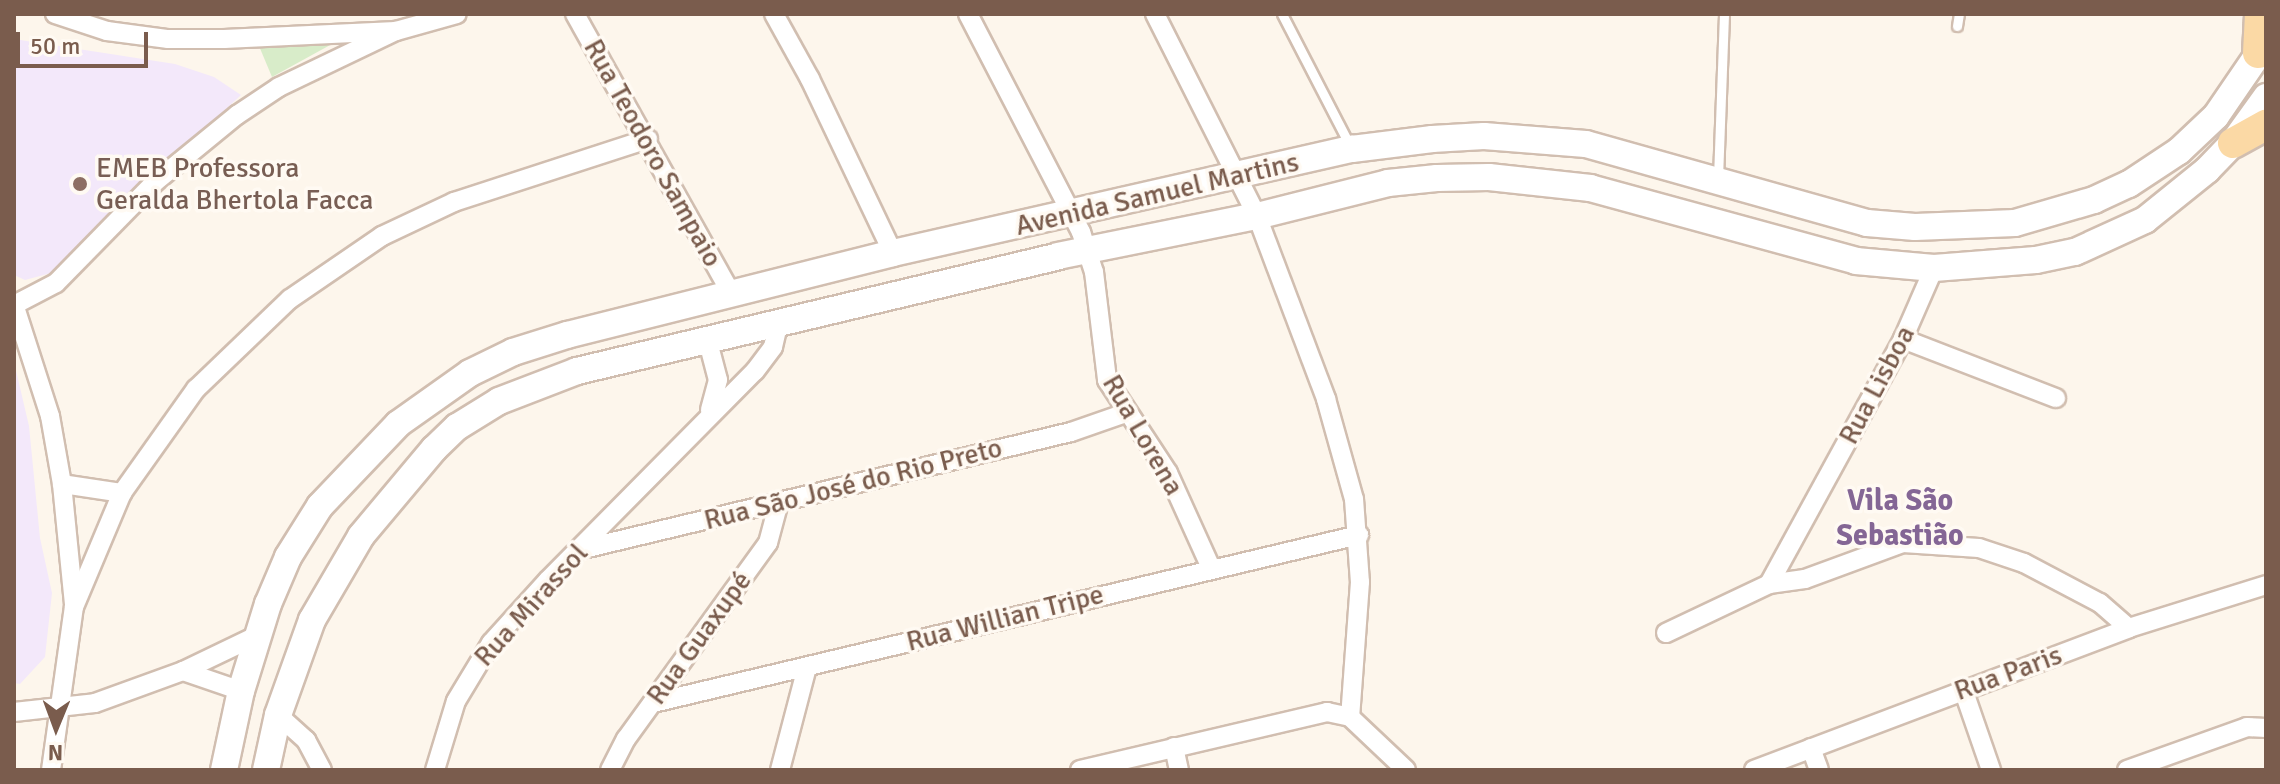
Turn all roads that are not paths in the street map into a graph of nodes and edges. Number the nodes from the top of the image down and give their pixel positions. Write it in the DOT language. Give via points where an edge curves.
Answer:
graph roads {
  1 [pos="55,14"];
  2 [pos="457,14"];
  3 [pos="575,14"];
  4 [pos="774,14"];
  5 [pos="968,14"];
  6 [pos="1155,14"];
  7 [pos="1282,14"];
  8 [pos="1724,14"];
  9 [pos="1959,14"];
  10 [pos="2248,14"];
  11 [pos="2260,14"];
  12 [pos="1957,26"];
  13 [pos="396,31"];
  14 [pos="2257,55"];
  15 [pos="2266,97"];
  16 [pos="2266,125"];
  17 [pos="648,139"];
  18 [pos="2233,143"];
  19 [pos="1352,149"];
  20 [pos="1237,176"];
  21 [pos="1718,180"];
  22 [pos="2058,211"];
  23 [pos="1073,214"];
  24 [pos="1257,216"];
  25 [pos="1839,216"];
  26 [pos="1805,247"];
  27 [pos="1087,250"];
  28 [pos="893,253"];
  29 [pos="2036,260"];
  30 [pos="1934,268"];
  31 [pos="760,287"];
  32 [pos="731,293"];
  33 [pos="697,302"];
  34 [pos="14,305"];
  35 [pos="779,322"];
  36 [pos="707,338"];
  37 [pos="1903,339"];
  38 [pos="2056,398"];
  39 [pos="710,413"];
  40 [pos="1126,413"];
  41 [pos="62,484"];
  42 [pos="122,493"];
  43 [pos="779,502"];
  44 [pos="1359,535"];
  45 [pos="579,550"];
  46 [pos="1211,568"];
  47 [pos="1769,584"];
  48 [pos="2266,585"];
  49 [pos="74,607"];
  50 [pos="2129,628"];
  51 [pos="1666,633"];
  52 [pos="258,635"];
  53 [pos="295,667"];
  54 [pos="807,667"];
  55 [pos="183,671"];
  56 [pos="1963,689"];
  57 [pos="241,691"];
  58 [pos="653,703"];
  59 [pos="60,709"];
  60 [pos="14,712"];
  61 [pos="278,715"];
  62 [pos="1350,717"];
  63 [pos="2266,728"];
  64 [pos="1174,747"];
  65 [pos="1811,748"];
  66 [pos="51,770"];
  67 [pos="224,770"];
  68 [pos="266,770"];
  69 [pos="322,770"];
  70 [pos="435,770"];
  71 [pos="610,770"];
  72 [pos="780,770"];
  73 [pos="1080,770"];
  74 [pos="1179,770"];
  75 [pos="1406,770"];
  76 [pos="1754,770"];
  77 [pos="1819,770"];
  78 [pos="1991,770"];
  79 [pos="2127,770"];
  1 -- 13 [label="street" via="107,31 168,39"];
  2 -- 13 [label="street"];
  3 -- 17 [label="street, Rua Teodoro Sampaio"];
  4 -- 28 [label="street"];
  5 -- 23 [label="street, Rua Lorena"];
  6 -- 20 [label="street"];
  7 -- 19 [label="lane"];
  8 -- 21 [label="lane"];
  9 -- 12 [label="lane"];
  10 -- 14 [label="street"];
  11 -- 14 [label="main road"];
  13 -- 34 [label="street" via="279,87 237,115 155,182 56,283"];
  14 -- 22 [label="main road, Avenida Samuel Martins" via="2216,116 2179,151 2129,184"];
  15 -- 18 [label="main road, Avenida Samuel Martins"];
  16 -- 18 [label="main road"];
  17 -- 32 [label="street, Rua Teodoro Sampaio"];
  17 -- 42 [label="street" via="454,202 343,260 290,299 196,389"];
  18 -- 29 [label="main road, Avenida Samuel Martins" via="2145,220 2075,252"];
  19 -- 20 [label="main road, Avenida Samuel Martins"];
  19 -- 21 [label="main road, Avenida Samuel Martins" via="1432,139 1532,138 1586,144"];
  20 -- 23 [label="main road, Avenida Samuel Martins"];
  20 -- 24 [label="street"];
  21 -- 25 [label="main road, Avenida Samuel Martins"];
  22 -- 25 [label="main road, Avenida Samuel Martins" via="1977,226 1915,227"];
  22 -- 29 [label="main road" via="2058,241"];
  23 -- 27 [label="street, Rua Lorena"];
  23 -- 28 [label="main road, Avenida Samuel Martins"];
  24 -- 26 [label="main road, Avenida Samuel Martins" via="1388,183 1489,177 1590,188"];
  24 -- 27 [label="main road, Avenida Samuel Martins"];
  24 -- 44 [label="street" via="1326,399"];
  25 -- 26 [label="main road" via="1810,228"];
  26 -- 30 [label="main road, Avenida Samuel Martins" via="1856,261"];
  27 -- 35 [label="main road, Avenida Samuel Martins"];
  27 -- 40 [label="street, Rua Lorena" via="1098,294 1104,368"];
  28 -- 31 [label="main road, Avenida Samuel Martins"];
  29 -- 30 [label="main road, Avenida Samuel Martins"];
  30 -- 37 [label="street, Rua Lisboa"];
  31 -- 32 [label="main road, Avenida Samuel Martins"];
  31 -- 35 [label="main road"];
  32 -- 33 [label="main road, Avenida Samuel Martins"];
  33 -- 36 [label="main road"];
  33 -- 52 [label="main road, Avenida Samuel Martins" via="513,352 435,395 387,434 320,506 288,557"];
  34 -- 41 [label="street" via="40,378"];
  35 -- 36 [label="main road, Avenida Samuel Martins"];
  35 -- 39 [label="street, Rua Mirassol" via="766,358"];
  36 -- 39 [label="street" via="718,380"];
  36 -- 53 [label="main road, Avenida Samuel Martins" via="526,389 457,427 361,536 318,609"];
  37 -- 38 [label="street"];
  37 -- 47 [label="street, Rua Lisboa"];
  39 -- 45 [label="street, Rua Mirassol"];
  40 -- 43 [label="street, Rua São José do Rio Preto" via="1071,432"];
  40 -- 46 [label="street, Rua Lorena" via="1168,473"];
  41 -- 42 [label="street"];
  41 -- 49 [label="street"];
  42 -- 49 [label="street"];
  43 -- 45 [label="street, Rua São José do Rio Preto"];
  43 -- 58 [label="street, Rua Guaxupé" via="768,543"];
  44 -- 46 [label="street, Rua Willian Tripe"];
  44 -- 62 [label="street"];
  45 -- 70 [label="street, Rua Mirassol" via="538,590 472,671 445,730"];
  46 -- 54 [label="street, Rua Willian Tripe"];
  47 -- 50 [label="street" via="1805,579 1903,543 1979,548 2079,590"];
  47 -- 51 [label="street"];
  48 -- 50 [label="street, Rua Paris"];
  49 -- 59 [label="street"];
  50 -- 56 [label="street, Rua Paris"];
  52 -- 53 [label="main road"];
  52 -- 55 [label="street"];
  52 -- 57 [label="main road, Avenida Samuel Martins"];
  53 -- 61 [label="main road, Avenida Samuel Martins"];
  54 -- 58 [label="street, Rua Willian Tripe"];
  54 -- 72 [label="street"];
  55 -- 57 [label="street"];
  55 -- 59 [label="street" via="95,703"];
  56 -- 65 [label="street, Rua Paris"];
  56 -- 78 [label="street"];
  57 -- 61 [label="main road"];
  57 -- 67 [label="main road, Avenida Samuel Martins"];
  58 -- 71 [label="street, Rua Guaxupé"];
  59 -- 60 [label="street"];
  59 -- 66 [label="street"];
  61 -- 68 [label="main road, Avenida Samuel Martins"];
  61 -- 69 [label="street" via="306,740"];
  62 -- 64 [label="street" via="1327,712 1300,716"];
  62 -- 75 [label="street"];
  63 -- 79 [label="street" via="2247,727"];
  64 -- 73 [label="street"];
  64 -- 74 [label="street"];
  65 -- 76 [label="street, Rua Paris"];
  65 -- 77 [label="street"];
}
